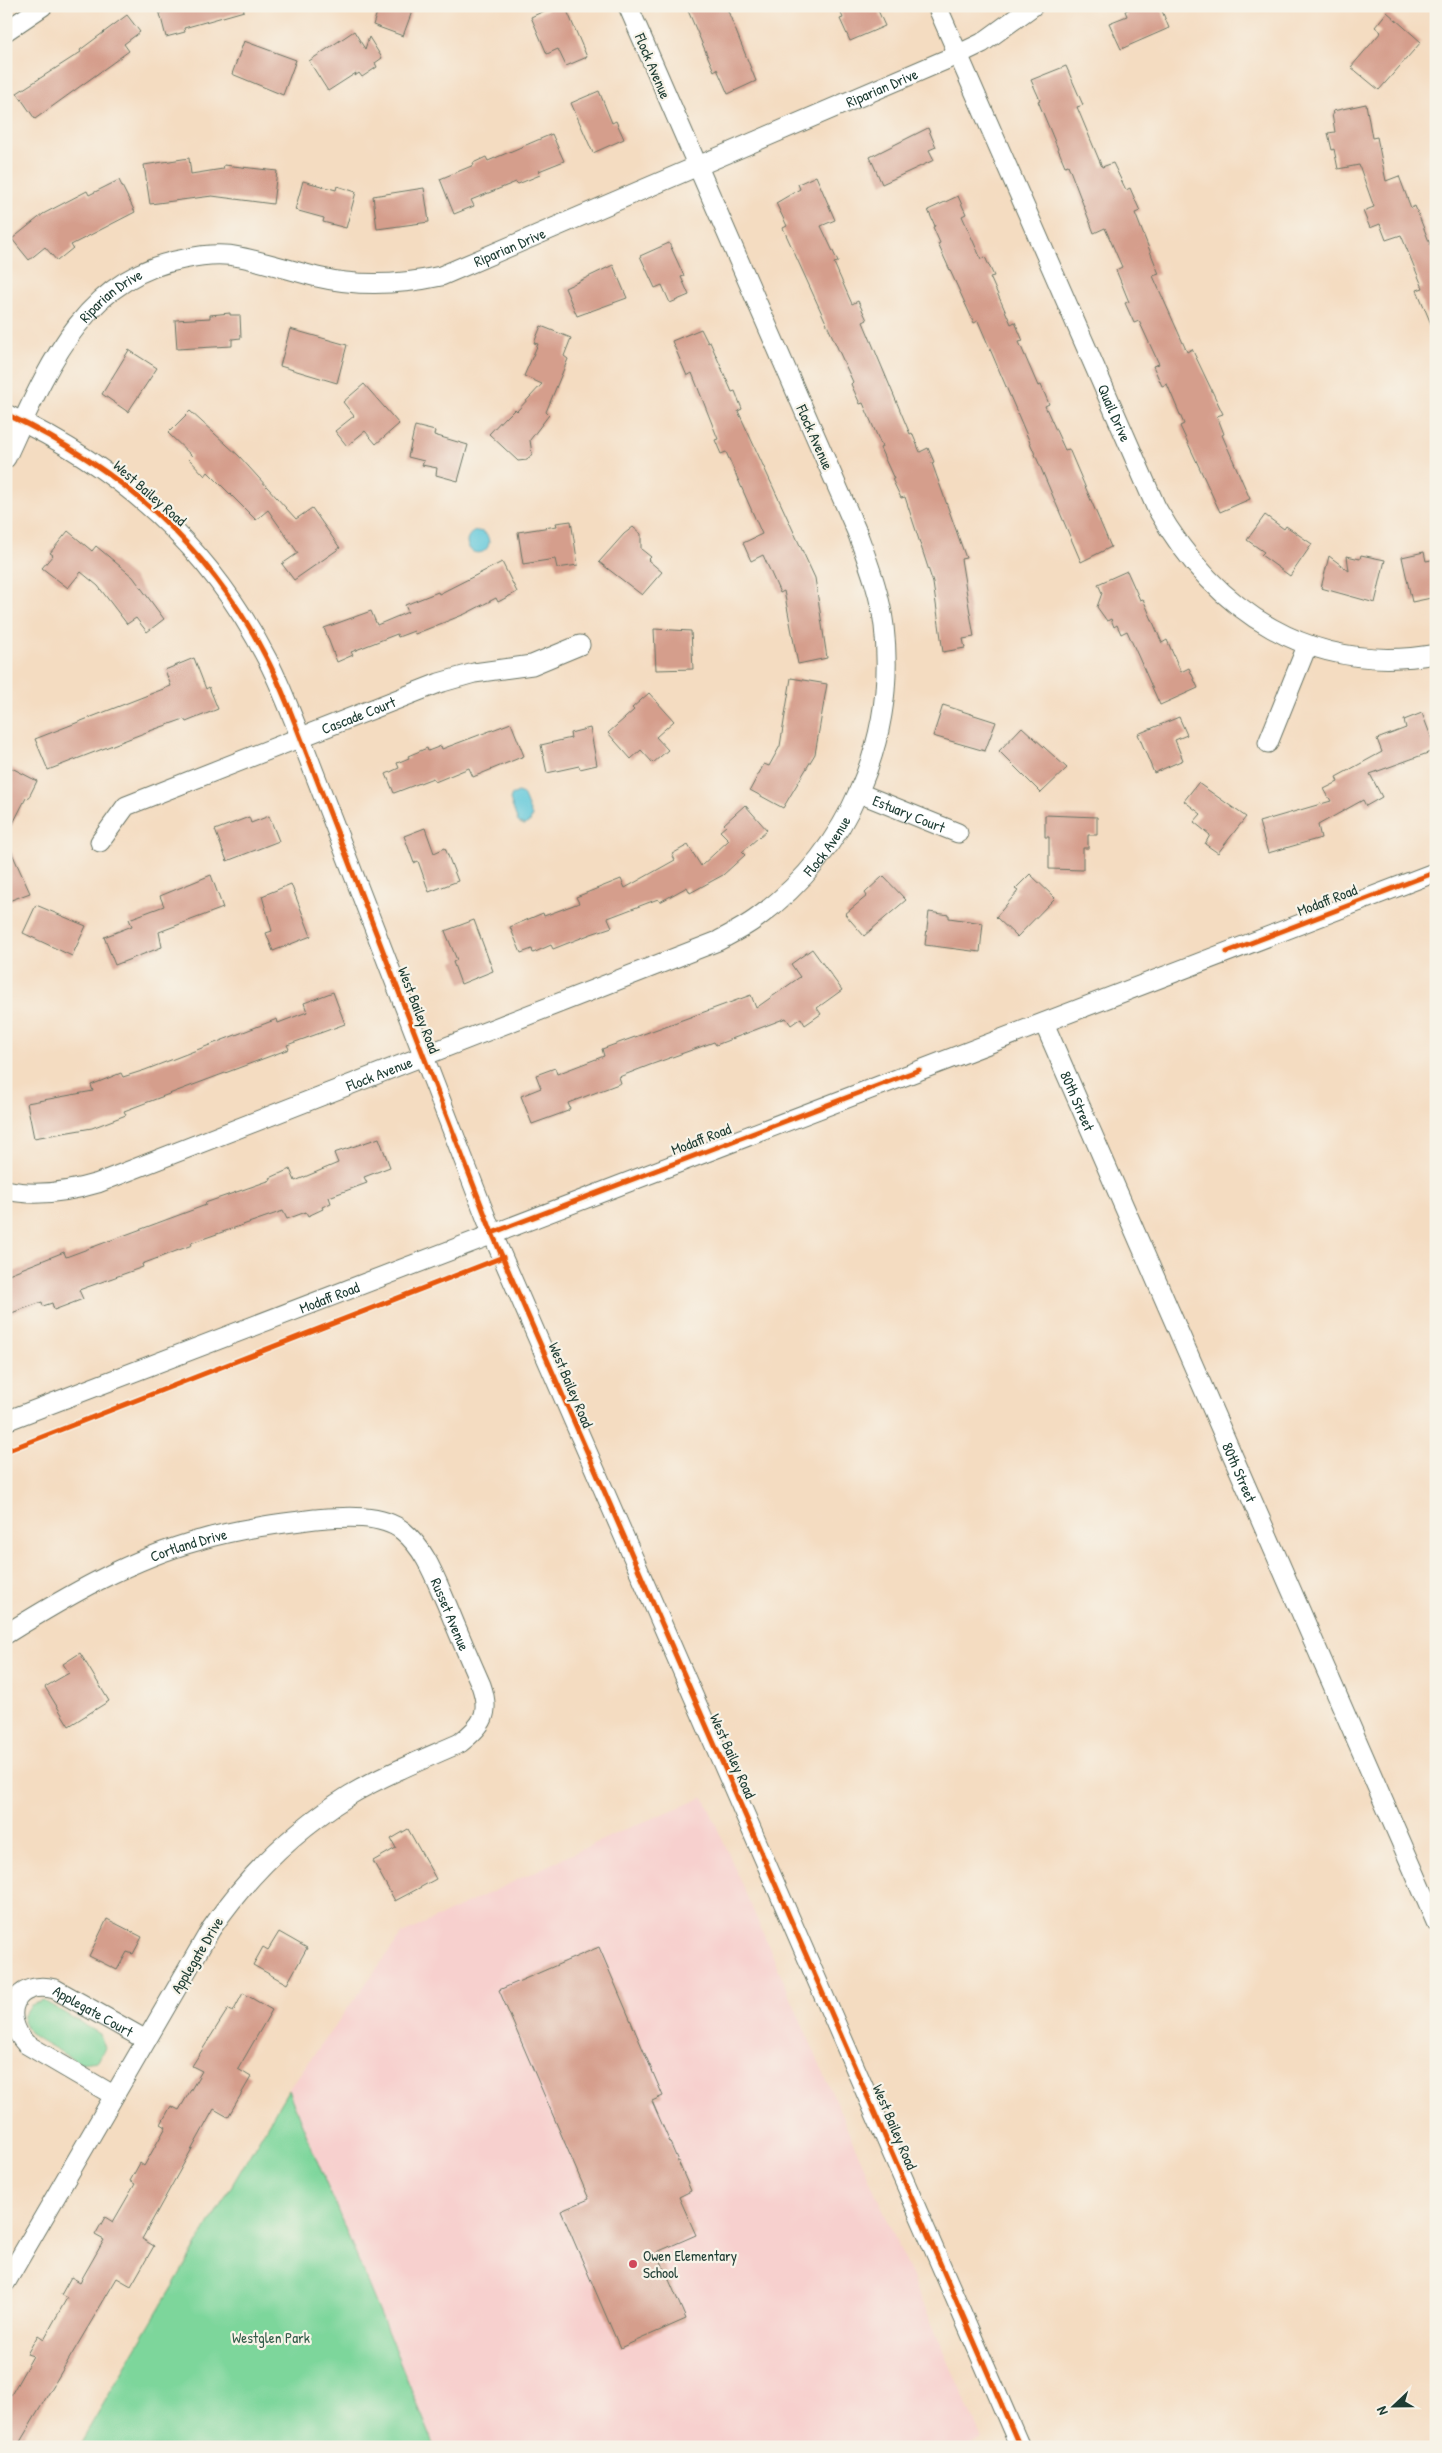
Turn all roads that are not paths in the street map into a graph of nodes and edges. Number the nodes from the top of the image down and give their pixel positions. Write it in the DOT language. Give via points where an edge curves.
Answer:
graph roads {
  1 [pos="43,6"];
  2 [pos="628,6"];
  3 [pos="937,6"];
  4 [pos="1033,6"];
  5 [pos="6,31"];
  6 [pos="957,55"];
  7 [pos="697,168"];
  8 [pos="15,418"];
  9 [pos="6,458"];
  10 [pos="580,645"];
  11 [pos="1308,646"];
  12 [pos="1436,654"];
  13 [pos="300,736"];
  14 [pos="1268,743"];
  15 [pos="859,793"];
  16 [pos="958,833"];
  17 [pos="100,842"];
  18 [pos="1436,872"];
  19 [pos="1044,1023"];
  20 [pos="424,1057"];
  21 [pos="6,1190"];
  22 [pos="492,1233"];
  23 [pos="6,1421"];
  24 [pos="388,1523"];
  25 [pos="6,1634"];
  26 [pos="483,1721"];
  27 [pos="1436,1922"];
  28 [pos="146,2040"];
  29 [pos="113,2095"];
  30 [pos="6,2282"];
  31 [pos="1018,2446"];
  1 -- 5 [label="street"];
  2 -- 7 [label="street, Flock Avenue"];
  3 -- 6 [label="street, Quail Drive"];
  4 -- 6 [label="street, Riparian Drive" via="982,43"];
  6 -- 7 [label="street, Riparian Drive"];
  6 -- 11 [label="street, Quail Drive" via="1152,498 1174,539 1221,592 1259,621"];
  7 -- 8 [label="street, Riparian Drive" via="458,270 407,283 362,284 319,278 226,255 195,256 149,268 120,284 88,311"];
  7 -- 15 [label="street, Flock Avenue" via="857,532 875,580 884,625 887,671 877,745"];
  8 -- 9 [label="street, Riparian Drive"];
  8 -- 13 [label="street, West Bailey Road" via="76,450 126,486 196,553 249,627 278,681"];
  10 -- 13 [label="street, Cascade Court" via="532,665 456,677"];
  11 -- 12 [label="street, Quail Drive" via="1338,654 1395,657"];
  11 -- 14 [label="street"];
  13 -- 17 [label="street, Cascade Court" via="126,806"];
  13 -- 20 [label="street, West Bailey Road"];
  15 -- 16 [label="street, Estuary Court"];
  15 -- 20 [label="street, Flock Avenue" via="828,847 791,890 757,918 718,941 679,958"];
  18 -- 19 [label="street, Modaff Road"];
  19 -- 22 [label="street, Modaff Road"];
  19 -- 27 [label="street, 80th Street"];
  20 -- 21 [label="street, Flock Avenue" via="98,1183 51,1193"];
  20 -- 22 [label="street, West Bailey Road"];
  22 -- 23 [label="street, Modaff Road"];
  22 -- 31 [label="street, West Bailey Road"];
  24 -- 25 [label="street, Cortland Drive" via="348,1516 274,1525 198,1540 98,1580"];
  24 -- 26 [label="street, Russet Avenue" via="410,1536 426,1557 486,1698"];
  26 -- 28 [label="street, Applegate Drive" via="460,1743 351,1795 315,1819 260,1868 243,1885 211,1929"];
  28 -- 29 [label="street, Applegate Drive"];
  28 -- 29 [label="street, Applegate Court" via="55,1989 30,1988 14,2003 10,2013 17,2036"];
  29 -- 30 [label="street, Applegate Drive"];
}
